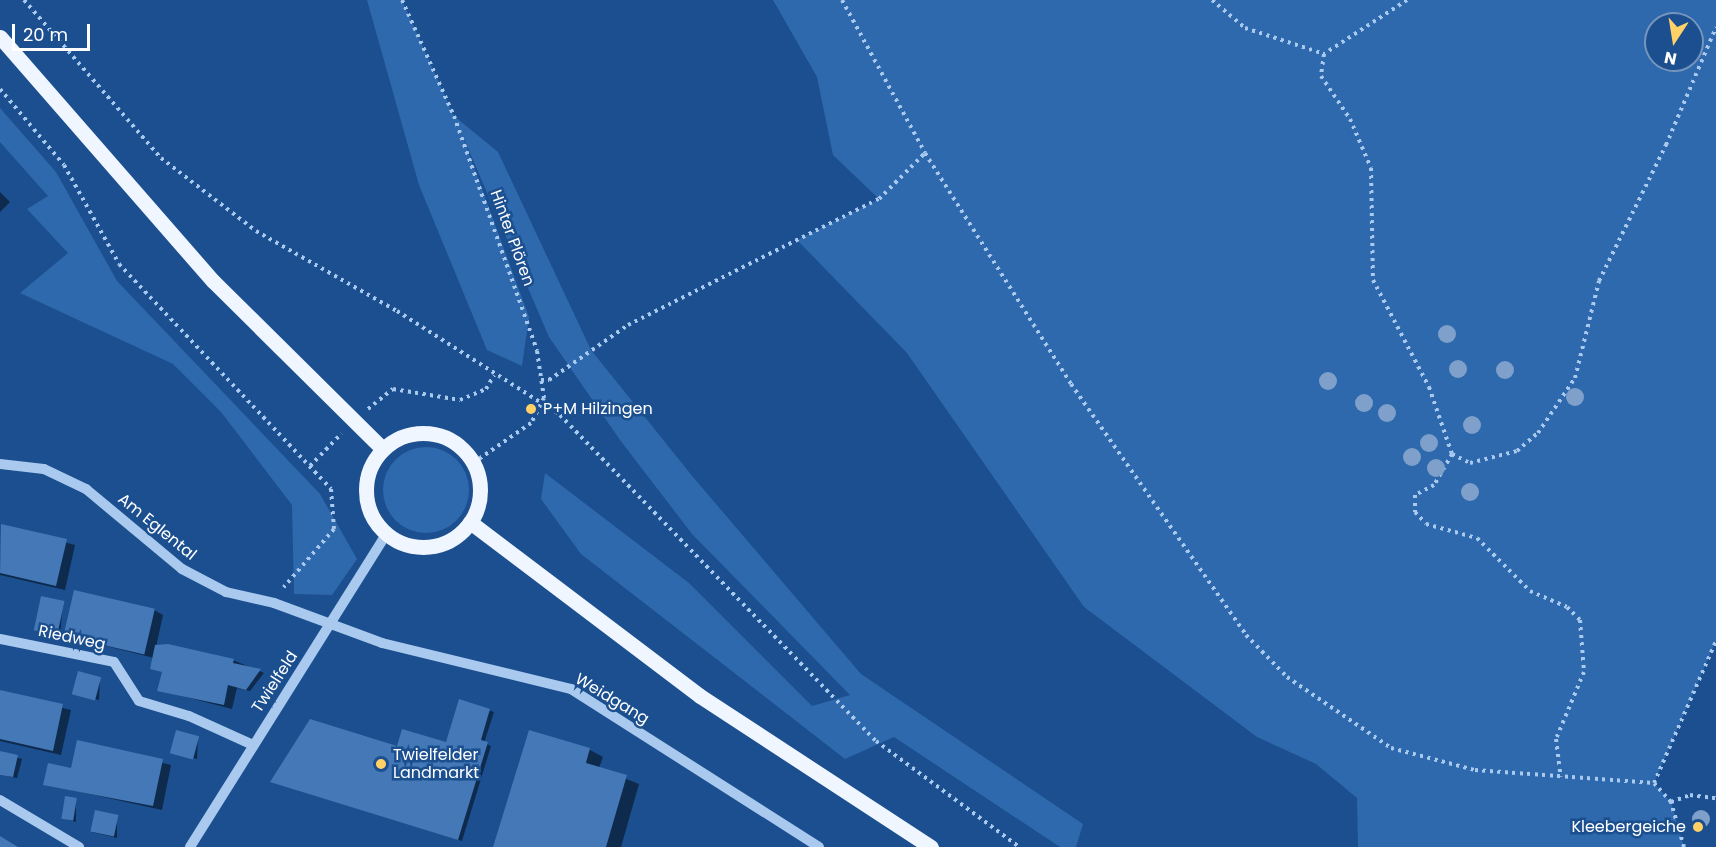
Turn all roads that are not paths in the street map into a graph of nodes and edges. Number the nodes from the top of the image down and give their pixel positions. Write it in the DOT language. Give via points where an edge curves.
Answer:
graph roads {
  1 [pos="0,37"];
  2 [pos="383,449"];
  3 [pos="0,464"];
  4 [pos="471,522"];
  5 [pos="386,534"];
  6 [pos="330,627"];
  7 [pos="0,639"];
  8 [pos="253,745"];
  9 [pos="0,800"];
  10 [pos="79,847"];
  11 [pos="190,847"];
  12 [pos="819,847"];
  13 [pos="931,847"];
  1 -- 2 [label="main road" via="182,247"];
  2 -- 4 [label="main road" via="405,436 432,434 463,449 473,463 480,493"];
  2 -- 5 [label="main road" via="370,469 366,492 368,508"];
  3 -- 6 [label="street, Am Eglental" via="44,469 86,489 183,569 226,592 274,603"];
  4 -- 5 [label="main road" via="446,542 431,546 415,547"];
  4 -- 13 [label="main road" via="700,696"];
  5 -- 6 [label="street, Twielfeld"];
  6 -- 8 [label="street, Twielfeld"];
  6 -- 12 [label="street, Weidgang" via="571,689"];
  7 -- 8 [label="street, Riedweg" via="114,662 139,701 189,716"];
  8 -- 11 [label="street, Twielfeld"];
  9 -- 10 [label="street"];
}
